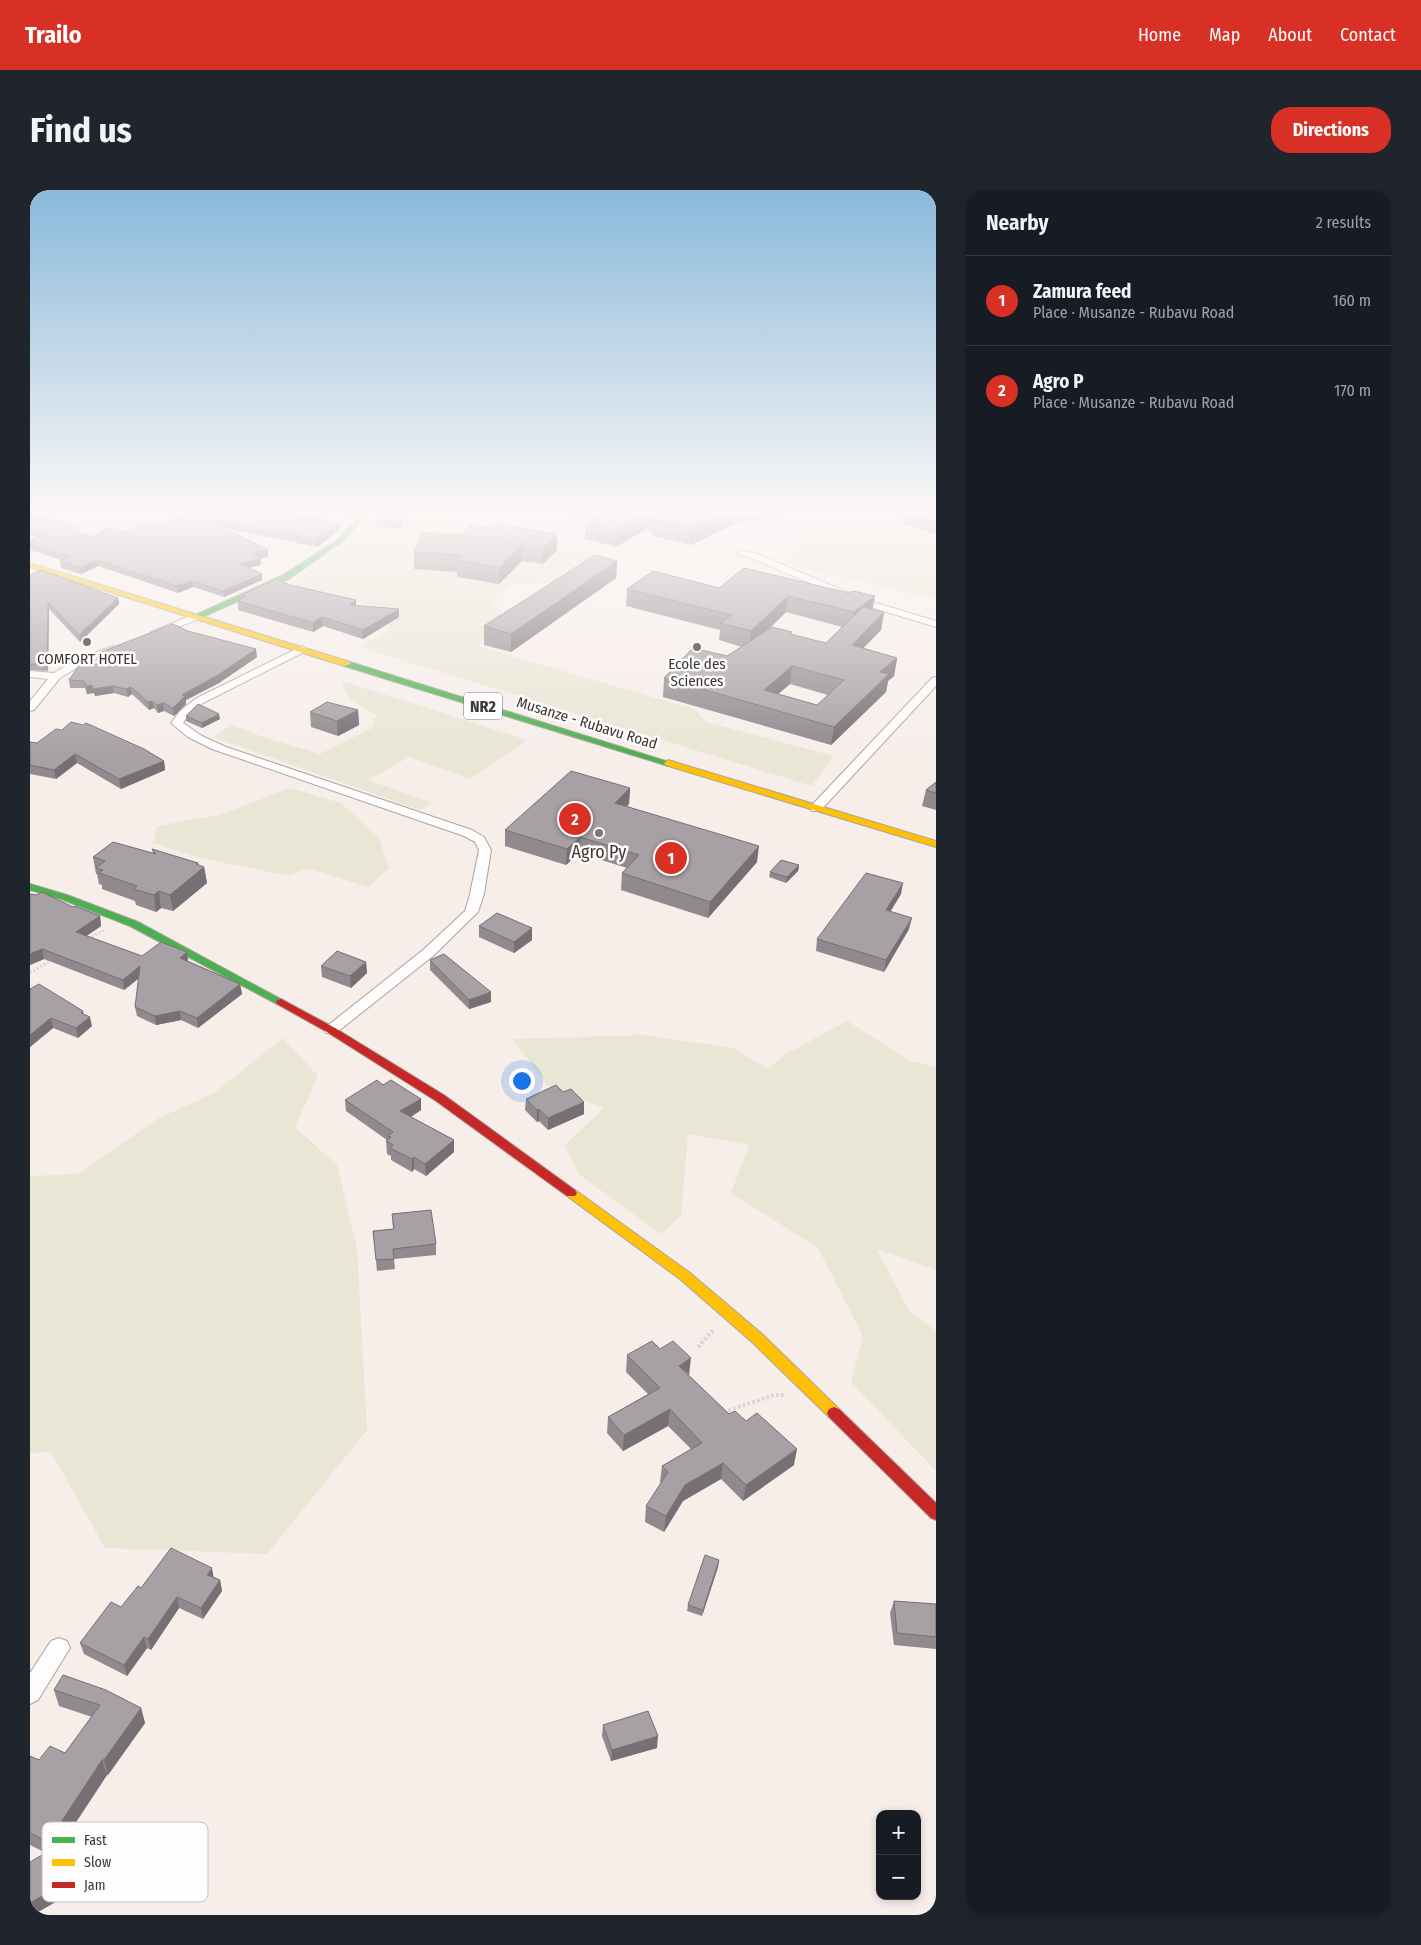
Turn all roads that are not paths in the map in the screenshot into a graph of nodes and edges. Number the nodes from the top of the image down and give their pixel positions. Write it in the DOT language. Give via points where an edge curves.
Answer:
graph roads {
  1 [pos="120,594"];
  2 [pos="248,594"];
  3 [pos="843,594"];
  4 [pos="195,617"];
  5 [pos="936,624"];
  6 [pos="147,635"];
  7 [pos="122,646"];
  8 [pos="302,650"];
  9 [pos="30,674"];
  10 [pos="56,676"];
  11 [pos="936,680"];
  12 [pos="30,708"];
  13 [pos="816,808"];
  14 [pos="936,844"];
  15 [pos="30,887"];
  16 [pos="331,1030"];
  17 [pos="936,1513"];
  18 [pos="59,1648"];
  19 [pos="30,1693"];
  1 -- 4 [label="main road, Musanze - Rubavu Road / NR2"];
  2 -- 4 [label="main road"];
  3 -- 5 [label="street"];
  4 -- 6 [label="street"];
  4 -- 8 [label="main road, Musanze - Rubavu Road / NR2"];
  7 -- 10 [label="street" via="81,660"];
  8 -- 13 [label="main road, Musanze - Rubavu Road / NR2"];
  8 -- 16 [label="street" via="199,701 177,723 184,731 222,749 468,833 480,840 484,850 471,912 428,953"];
  9 -- 10 [label="street"];
  10 -- 12 [label="street"];
  11 -- 13 [label="street"];
  13 -- 14 [label="main road, Musanze - Rubavu Road / NR2"];
  15 -- 16 [label="main road" via="121,919 189,952"];
  16 -- 17 [label="main road" via="440,1098 685,1276 756,1338"];
  18 -- 19 [label="street"];
}
